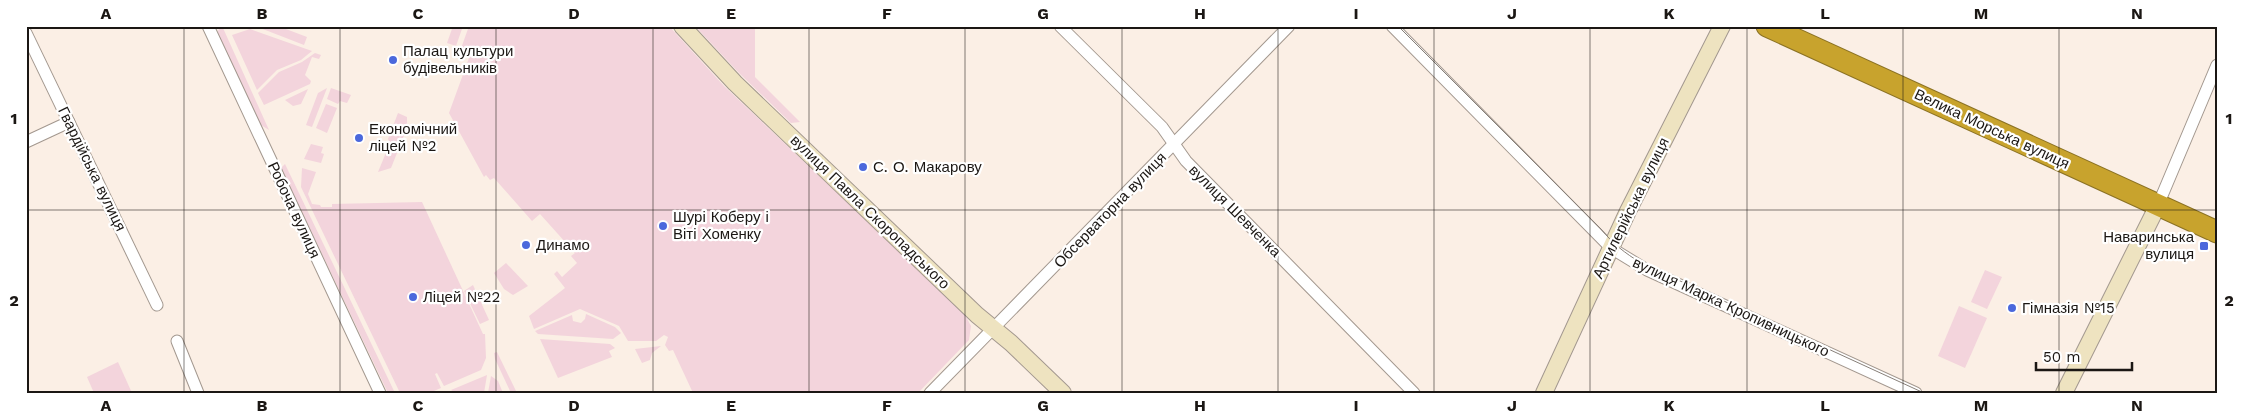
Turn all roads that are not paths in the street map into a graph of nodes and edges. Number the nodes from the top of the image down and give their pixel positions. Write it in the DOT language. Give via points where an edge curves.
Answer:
graph roads {
  1 [pos="208,26"];
  2 [pos="682,26"];
  3 [pos="1060,26"];
  4 [pos="1289,26"];
  5 [pos="1392,26"];
  6 [pos="1722,26"];
  7 [pos="1767,26"];
  8 [pos="26,34"];
  9 [pos="2217,65"];
  10 [pos="69,122"];
  11 [pos="26,142"];
  12 [pos="1175,143"];
  13 [pos="2158,205"];
  14 [pos="2217,232"];
  15 [pos="1611,248"];
  16 [pos="157,305"];
  17 [pos="994,329"];
  18 [pos="176,341"];
  19 [pos="198,393"];
  20 [pos="380,393"];
  21 [pos="930,393"];
  22 [pos="1063,393"];
  23 [pos="1414,393"];
  24 [pos="1544,393"];
  25 [pos="1916,393"];
  26 [pos="2064,393"];
  1 -- 20 [label="street, Робоча вулиця"];
  2 -- 17 [label="street, вулиця Павла Скоропадського" via="735,83"];
  3 -- 12 [label="street, вулиця Шевченка"];
  4 -- 12 [label="street, Обсерваторна вулиця"];
  5 -- 15 [label="street, вулиця Марка Кропивницького"];
  6 -- 15 [label="street, Артилерійська вулиця"];
  7 -- 13 [label="highway, Велика Морська вулиця"];
  8 -- 10 [label="street, Гвардійська вулиця"];
  9 -- 13 [label="street"];
  10 -- 11 [label="street"];
  10 -- 16 [label="street, Гвардійська вулиця"];
  12 -- 17 [label="street, Обсерваторна вулиця"];
  12 -- 23 [label="street, вулиця Шевченка" via="1186,161"];
  13 -- 14 [label="highway, Велика Морська вулиця"];
  13 -- 26 [label="street"];
  15 -- 24 [label="street, Артилерійська вулиця"];
  15 -- 25 [label="street, вулиця Марка Кропивницького" via="1640,266"];
  17 -- 21 [label="street, Обсерваторна вулиця"];
  17 -- 22 [label="street, вулиця Павла Скоропадського"];
  18 -- 19 [label="street"];
}
